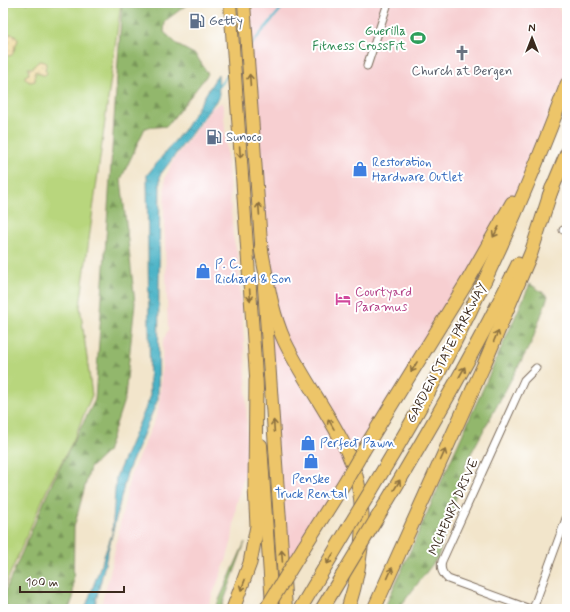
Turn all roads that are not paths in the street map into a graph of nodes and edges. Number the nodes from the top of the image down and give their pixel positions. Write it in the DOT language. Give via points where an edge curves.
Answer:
graph roads {
  1 [pos="230,3"];
  2 [pos="244,3"];
  3 [pos="388,3"];
  4 [pos="367,66"];
  5 [pos="567,84"];
  6 [pos="548,136"];
  7 [pos="567,153"];
  8 [pos="552,188"];
  9 [pos="261,248"];
  10 [pos="536,368"];
  11 [pos="256,374"];
  12 [pos="567,516"];
  13 [pos="301,608"];
  14 [pos="233,609"];
  15 [pos="266,609"];
  16 [pos="272,609"];
  17 [pos="286,609"];
  18 [pos="322,609"];
  19 [pos="348,609"];
  20 [pos="374,609"];
  21 [pos="530,609"];
  22 [pos="533,609"];
  1 -- 11 [label="highway, one-way"];
  9 -- 2 [label="highway, one-way"];
  3 -- 4 [label="street"];
  5 -- 6 [label="highway, GARDEN STATE PARKWAY"];
  6 -- 13 [label="highway, GARDEN STATE PARKWAY, one-way, bridge" via="506,235 429,390"];
  6 -- 15 [label="highway, one-way, bridge" via="483,254"];
  7 -- 8 [label="highway, GARDEN STATE PARKWAY"];
  18 -- 8 [label="highway, GARDEN STATE PARKWAY, one-way, bridge" via="470,359"];
  20 -- 8 [label="highway, one-way" via="531,254"];
  17 -- 9 [label="highway, one-way"];
  19 -- 9 [label="highway, one-way" via="355,586 362,537 362,510 357,481 347,451 284,338 272,305"];
  10 -- 21 [label="street, MCHENRY DRIVE" via="524,380 441,566 448,579"];
  11 -- 14 [label="highway, one-way" via="257,531 250,563"];
  11 -- 16 [label="highway"];
  12 -- 22 [label="street"];
}
